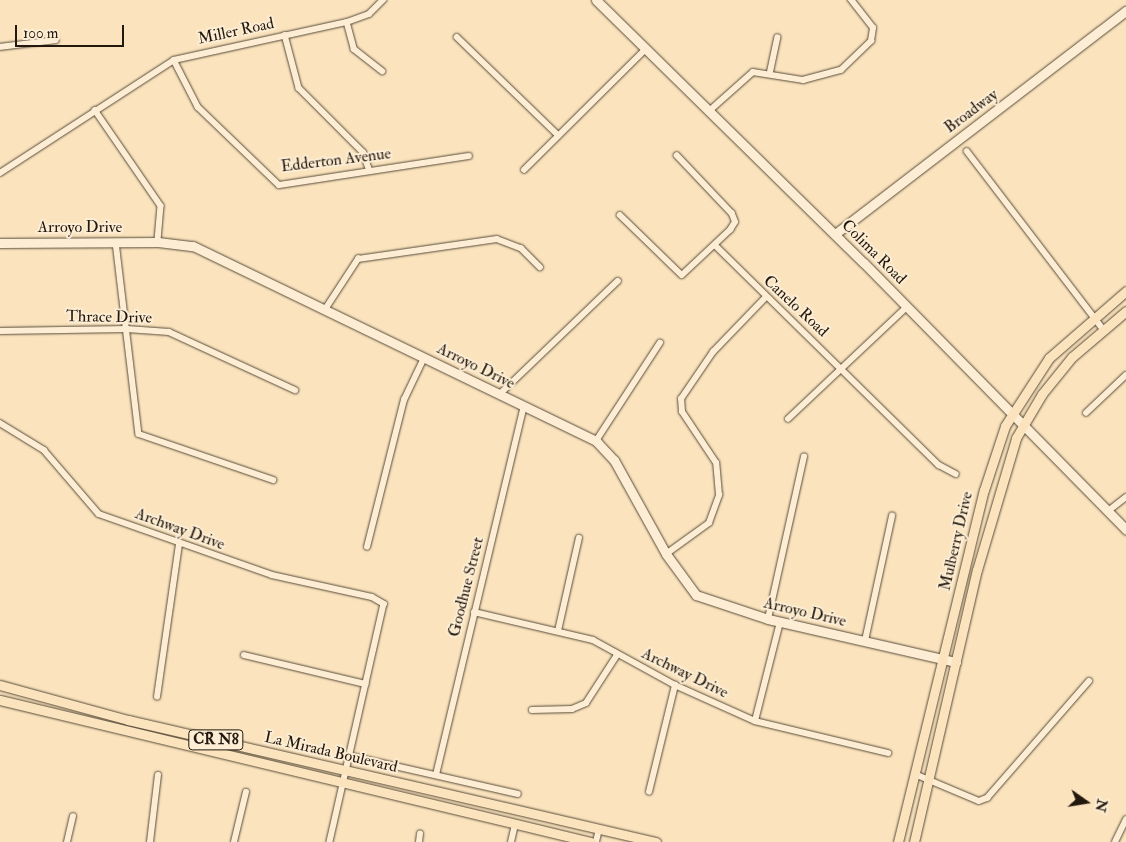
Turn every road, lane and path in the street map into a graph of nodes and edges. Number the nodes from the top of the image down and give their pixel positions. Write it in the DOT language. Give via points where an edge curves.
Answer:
graph roads {
  1 [pos="384,0"];
  2 [pos="596,0"];
  3 [pos="851,0"];
  4 [pos="1126,12"];
  5 [pos="347,22"];
  6 [pos="285,35"];
  7 [pos="457,37"];
  8 [pos="777,38"];
  9 [pos="56,40"];
  10 [pos="0,47"];
  11 [pos="646,49"];
  12 [pos="174,60"];
  13 [pos="382,71"];
  14 [pos="770,72"];
  15 [pos="95,110"];
  16 [pos="708,112"];
  17 [pos="558,135"];
  18 [pos="966,152"];
  19 [pos="469,156"];
  20 [pos="677,156"];
  21 [pos="370,170"];
  22 [pos="524,170"];
  23 [pos="0,173"];
  24 [pos="620,215"];
  25 [pos="835,234"];
  26 [pos="116,242"];
  27 [pos="158,242"];
  28 [pos="0,243"];
  29 [pos="715,245"];
  30 [pos="540,267"];
  31 [pos="618,281"];
  32 [pos="1126,291"];
  33 [pos="766,297"];
  34 [pos="907,307"];
  35 [pos="326,308"];
  36 [pos="1126,311"];
  37 [pos="1095,315"];
  38 [pos="128,328"];
  39 [pos="1102,329"];
  40 [pos="0,331"];
  41 [pos="660,343"];
  42 [pos="424,358"];
  43 [pos="845,369"];
  44 [pos="1126,375"];
  45 [pos="295,390"];
  46 [pos="500,394"];
  47 [pos="524,406"];
  48 [pos="1013,412"];
  49 [pos="1086,413"];
  50 [pos="788,419"];
  51 [pos="0,423"];
  52 [pos="1023,424"];
  53 [pos="596,441"];
  54 [pos="804,457"];
  55 [pos="956,474"];
  56 [pos="273,480"];
  57 [pos="1126,497"];
  58 [pos="1107,512"];
  59 [pos="892,516"];
  60 [pos="1126,530"];
  61 [pos="579,538"];
  62 [pos="179,545"];
  63 [pos="367,547"];
  64 [pos="666,554"];
  65 [pos="474,612"];
  66 [pos="768,620"];
  67 [pos="780,622"];
  68 [pos="558,631"];
  69 [pos="865,641"];
  70 [pos="244,655"];
  71 [pos="617,655"];
  72 [pos="943,660"];
  73 [pos="956,662"];
  74 [pos="1089,681"];
  75 [pos="366,684"];
  76 [pos="0,685"];
  77 [pos="675,685"];
  78 [pos="156,698"];
  79 [pos="0,700"];
  80 [pos="532,710"];
  81 [pos="755,721"];
  82 [pos="888,753"];
  83 [pos="351,756"];
  84 [pos="347,771"];
  85 [pos="915,774"];
  86 [pos="158,775"];
  87 [pos="436,775"];
  88 [pos="928,779"];
  89 [pos="343,784"];
  90 [pos="246,792"];
  91 [pos="648,792"];
  92 [pos="518,794"];
  93 [pos="73,817"];
  94 [pos="1126,819"];
  95 [pos="515,824"];
  96 [pos="599,829"];
  97 [pos="420,834"];
  98 [pos="67,842"];
  99 [pos="150,842"];
  100 [pos="234,842"];
  101 [pos="330,842"];
  102 [pos="418,842"];
  103 [pos="511,842"];
  104 [pos="591,842"];
  105 [pos="596,842"];
  106 [pos="656,842"];
  107 [pos="898,842"];
  108 [pos="914,842"];
  109 [pos="1115,842"];
  1 -- 5 [label="street, Miller Road" via="369,14"];
  2 -- 11 [label="street, Colima Road"];
  3 -- 14 [label="street" via="873,28 871,41 841,70 803,80"];
  4 -- 25 [label="street, Broadway"];
  5 -- 6 [label="street, Miller Road"];
  5 -- 13 [label="street" via="354,49"];
  6 -- 12 [label="street, Miller Road"];
  6 -- 21 [label="street" via="299,88 363,152"];
  7 -- 17 [label="street"];
  8 -- 14 [label="street"];
  9 -- 10 [label="street"];
  11 -- 16 [label="street, Colima Road"];
  11 -- 17 [label="street"];
  12 -- 15 [label="street, Miller Road"];
  12 -- 21 [label="street, Edderton Avenue" via="198,107 279,185"];
  14 -- 16 [label="street" via="743,77"];
  15 -- 23 [label="street, Miller Road"];
  15 -- 27 [label="street" via="161,206"];
  16 -- 25 [label="street, Colima Road"];
  17 -- 22 [label="street"];
  18 -- 37 [label="street"];
  19 -- 21 [label="street, Edderton Avenue"];
  20 -- 29 [label="street" via="732,214 735,222"];
  24 -- 29 [label="street" via="682,275"];
  25 -- 34 [label="street, Colima Road"];
  26 -- 27 [label="street, Arroyo Drive"];
  26 -- 28 [label="street, Arroyo Drive"];
  26 -- 38 [label="street"];
  27 -- 35 [label="street, Arroyo Drive" via="193,246"];
  29 -- 33 [label="street, Canelo Road"];
  30 -- 35 [label="street" via="521,248 497,239 358,259"];
  31 -- 46 [label="street"];
  32 -- 37 [label="main road, Mulberry Drive"];
  33 -- 43 [label="street, Canelo Road"];
  33 -- 64 [label="street" via="713,352 681,399 682,412 716,463 719,495 709,523"];
  34 -- 43 [label="street"];
  34 -- 48 [label="street, Colima Road"];
  35 -- 42 [label="street, Arroyo Drive"];
  36 -- 39 [label="main road, Mulberry Drive"];
  37 -- 39 [label="street"];
  37 -- 48 [label="main road, Mulberry Drive" via="1049,358"];
  38 -- 40 [label="street, Thrace Drive"];
  38 -- 45 [label="street, Thrace Drive" via="169,332"];
  38 -- 56 [label="street" via="139,434"];
  39 -- 52 [label="main road, Mulberry Drive" via="1072,357"];
  41 -- 53 [label="street"];
  42 -- 46 [label="street, Arroyo Drive"];
  42 -- 63 [label="street" via="404,400"];
  43 -- 50 [label="street"];
  43 -- 55 [label="street, Canelo Road" via="939,465"];
  44 -- 49 [label="street"];
  46 -- 47 [label="street, Arroyo Drive"];
  47 -- 53 [label="street, Arroyo Drive"];
  47 -- 65 [label="street, Goodhue Street"];
  48 -- 52 [label="street, Colima Road"];
  48 -- 72 [label="main road, Mulberry Drive" via="988,473"];
  51 -- 62 [label="street, Archway Drive" via="44,450 99,514"];
  52 -- 58 [label="street, Colima Road"];
  52 -- 73 [label="main road, Mulberry Drive" via="995,501"];
  53 -- 64 [label="street, Arroyo Drive" via="614,460"];
  54 -- 66 [label="street"];
  57 -- 58 [label="street"];
  58 -- 60 [label="street, Colima Road"];
  59 -- 69 [label="street, Arroyo Drive"];
  61 -- 68 [label="street"];
  62 -- 75 [label="street, Archway Drive" via="272,575 372,597 384,604"];
  62 -- 78 [label="street"];
  64 -- 66 [label="street, Arroyo Drive" via="696,595"];
  65 -- 68 [label="street, Archway Drive"];
  65 -- 87 [label="street, Goodhue Street"];
  66 -- 67 [label="street, Arroyo Drive"];
  67 -- 69 [label="street, Arroyo Drive"];
  67 -- 81 [label="street"];
  68 -- 71 [label="street, Archway Drive" via="593,640"];
  69 -- 72 [label="street, Arroyo Drive"];
  70 -- 75 [label="street"];
  71 -- 77 [label="street, Archway Drive"];
  71 -- 80 [label="street" via="586,703 572,709"];
  72 -- 73 [label="street, Arroyo Drive"];
  72 -- 85 [label="main road, Mulberry Drive"];
  73 -- 88 [label="main road, Mulberry Drive"];
  74 -- 88 [label="street" via="988,798 979,801"];
  75 -- 83 [label="street"];
  76 -- 84 [label="main road, La Mirada Boulevard / CR N8"];
  77 -- 81 [label="street, Archway Drive"];
  77 -- 91 [label="street"];
  79 -- 89 [label="main road, La Mirada Boulevard / CR N8"];
  81 -- 82 [label="street, Archway Drive"];
  83 -- 84 [label="street"];
  83 -- 87 [label="street, La Mirada Boulevard"];
  84 -- 89 [label="street"];
  84 -- 96 [label="main road, La Mirada Boulevard / CR N8"];
  85 -- 88 [label="street"];
  85 -- 107 [label="main road, Mulberry Drive"];
  86 -- 99 [label="street"];
  87 -- 92 [label="street, La Mirada Boulevard"];
  88 -- 108 [label="main road, Mulberry Drive"];
  89 -- 95 [label="main road, La Mirada Boulevard / CR N8"];
  89 -- 101 [label="street"];
  90 -- 100 [label="street"];
  93 -- 98 [label="street"];
  94 -- 109 [label="street"];
  95 -- 103 [label="street"];
  95 -- 104 [label="main road, La Mirada Boulevard / CR N8"];
  96 -- 105 [label="street"];
  96 -- 106 [label="main road, La Mirada Boulevard / CR N8"];
  97 -- 102 [label="street"];
}
